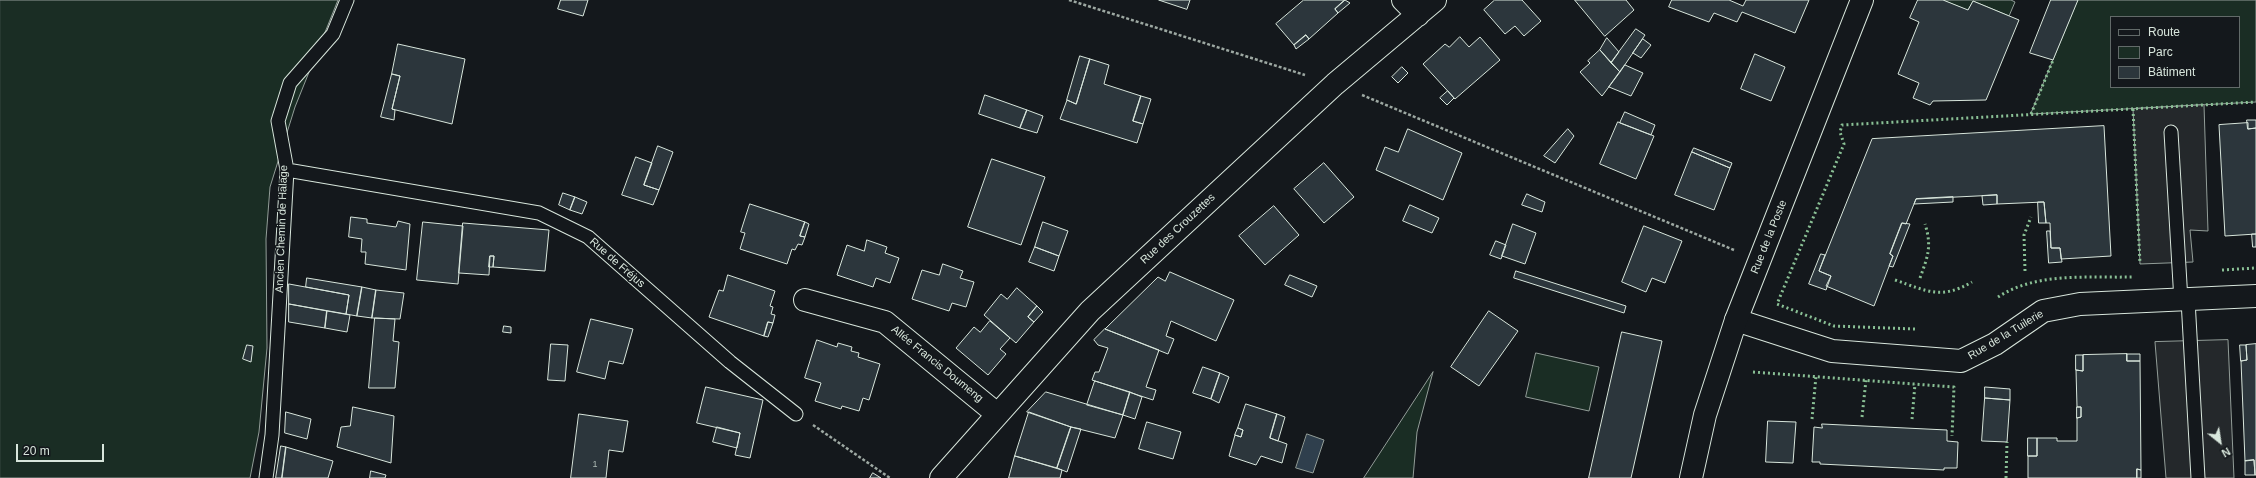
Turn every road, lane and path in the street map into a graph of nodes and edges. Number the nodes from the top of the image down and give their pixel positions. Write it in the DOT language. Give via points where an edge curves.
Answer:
graph roads {
  1 [pos="346,0"];
  2 [pos="1069,0"];
  3 [pos="1435,0"];
  4 [pos="1862,0"];
  5 [pos="1411,7"];
  6 [pos="1335,84"];
  7 [pos="2171,132"];
  8 [pos="287,170"];
  9 [pos="1760,261"];
  10 [pos="2256,296"];
  11 [pos="805,300"];
  12 [pos="2185,300"];
  13 [pos="1736,320"];
  14 [pos="796,414"];
  15 [pos="997,414"];
  16 [pos="266,478"];
  17 [pos="890,478"];
  18 [pos="941,478"];
  19 [pos="1691,478"];
  20 [pos="2198,478"];
  1 -- 8 [label="lane, Ancien Chemin de Halage" via="334,34 290,83 278,121"];
  2 -- 6 [label="path"];
  3 -- 5 [label="street, Rue des Crouzettes"];
  4 -- 9 [label="street, Rue de la Poste"];
  5 -- 6 [label="street, Rue des Crouzettes"];
  6 -- 9 [label="path"];
  6 -- 15 [label="street, Rue des Crouzettes" via="1090,310"];
  7 -- 12 [label="lane"];
  8 -- 14 [label="lane, Rue de Fréjus" via="539,213 588,237 730,362"];
  8 -- 16 [label="lane, Ancien Chemin de Halage" via="272,435"];
  9 -- 13 [label="street, Rue de la Poste"];
  10 -- 12 [label="street, Rue de la Tuilerie"];
  11 -- 15 [label="street, Allée Francis Doumeng" via="886,322"];
  12 -- 13 [label="street, Rue de la Tuilerie" via="2080,304 2044,311 1995,344 1961,361 1832,351"];
  12 -- 20 [label="lane"];
  13 -- 19 [label="street, Rue de la Poste" via="1705,415"];
  14 -- 17 [label="path"];
  15 -- 18 [label="street, Rue des Crouzettes"];
}
